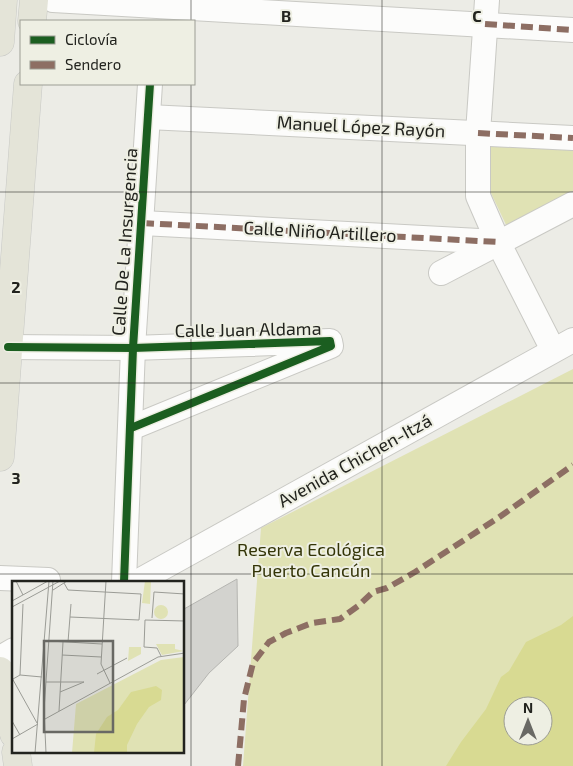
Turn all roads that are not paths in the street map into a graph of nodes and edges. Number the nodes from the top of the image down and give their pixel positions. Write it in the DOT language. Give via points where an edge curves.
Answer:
graph roads {
  1 [pos="3,0"];
  2 [pos="34,0"];
  3 [pos="53,0"];
  4 [pos="487,0"];
  5 [pos="200,4"];
  6 [pos="154,13"];
  7 [pos="32,20"];
  8 [pos="485,24"];
  9 [pos="573,30"];
  10 [pos="0,42"];
  11 [pos="28,85"];
  12 [pos="150,85"];
  13 [pos="148,117"];
  14 [pos="478,133"];
  15 [pos="573,138"];
  16 [pos="573,204"];
  17 [pos="142,223"];
  18 [pos="498,242"];
  19 [pos="441,273"];
  20 [pos="563,345"];
  21 [pos="8,347"];
  22 [pos="133,348"];
  23 [pos="131,428"];
  24 [pos="0,457"];
  25 [pos="0,578"];
  26 [pos="48,581"];
  27 [pos="124,581"];
  28 [pos="139,581"];
  29 [pos="12,651"];
  30 [pos="0,658"];
  31 [pos="0,671"];
  32 [pos="12,725"];
  1 -- 10 [label="main road"];
  2 -- 7 [label="main road"];
  3 -- 6 [label="street"];
  4 -- 8 [label="street"];
  5 -- 6 [label="street"];
  5 -- 8 [label="street"];
  8 -- 9 [label="street"];
  8 -- 14 [label="street"];
  11 -- 21 [label="main road"];
  12 -- 13 [label="street, Calle De La Insurgencia"];
  13 -- 14 [label="street, Manuel López Rayón"];
  13 -- 17 [label="street, Calle De La Insurgencia"];
  14 -- 15 [label="street, Manuel López Rayón"];
  14 -- 18 [label="street" via="478,196"];
  16 -- 18 [label="street"];
  17 -- 18 [label="street, Calle Niño Artillero"];
  17 -- 22 [label="street, Calle De La Insurgencia"];
  18 -- 19 [label="street"];
  18 -- 20 [label="street"];
  20 -- 28 [label="street, Avenida Chichen-Itzá"];
  21 -- 22 [label="street, Calle Juan Aldama"];
  21 -- 24 [label="main road"];
  22 -- 23 [label="street, Calle De La Insurgencia"];
  22 -- 23 [label="street, Calle Juan Aldama" via="330,341 331,346"];
  23 -- 27 [label="street, Calle De La Insurgencia"];
  25 -- 26 [label="street"];
  29 -- 30 [label="street"];
  31 -- 32 [label="main road"];
}
